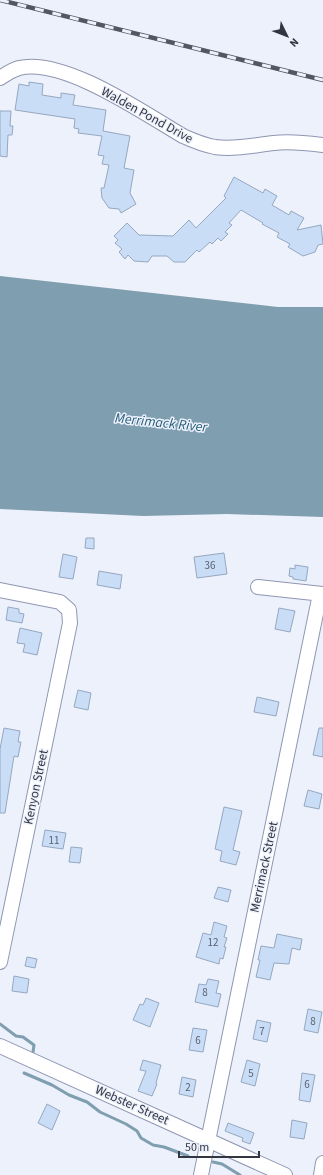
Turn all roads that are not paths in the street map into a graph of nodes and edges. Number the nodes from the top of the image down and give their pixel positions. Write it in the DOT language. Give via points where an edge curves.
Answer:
graph roads {
  1 [pos="0,78"];
  2 [pos="323,145"];
  3 [pos="258,587"];
  4 [pos="0,590"];
  5 [pos="322,594"];
  6 [pos="0,962"];
  7 [pos="0,1046"];
  8 [pos="208,1140"];
  9 [pos="323,1163"];
  10 [pos="201,1175"];
  11 [pos="285,1175"];
  12 [pos="321,1175"];
  1 -- 2 [label="street, Walden Pond Drive" via="18,68 29,67 65,73 97,87 183,136 215,147 234,148 298,142"];
  3 -- 5 [label="street"];
  4 -- 6 [label="street, Kenyon Street" via="60,602 69,610 70,623"];
  5 -- 8 [label="street, Merrimack Street"];
  7 -- 8 [label="street, Webster Street"];
  8 -- 10 [label="street, Merrimack Street"];
  8 -- 11 [label="street, Webster Street"];
  9 -- 12 [label="street"];
}
